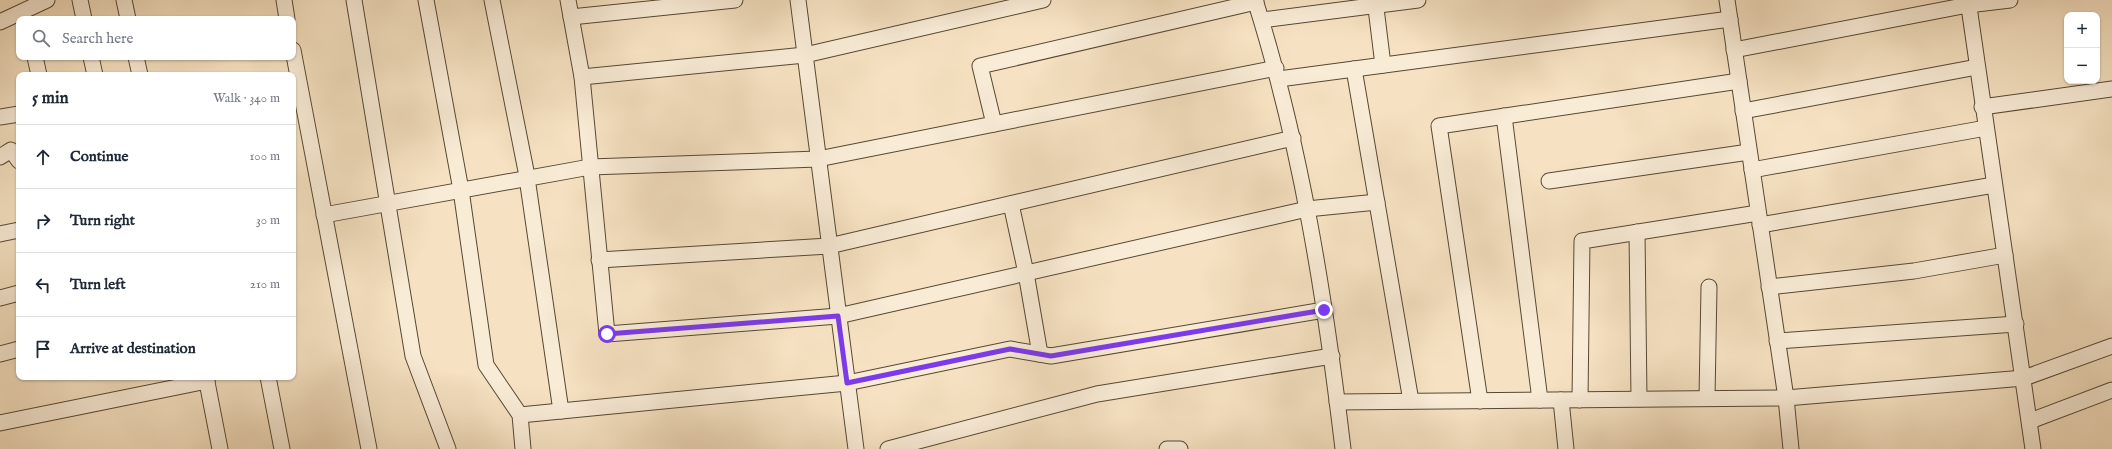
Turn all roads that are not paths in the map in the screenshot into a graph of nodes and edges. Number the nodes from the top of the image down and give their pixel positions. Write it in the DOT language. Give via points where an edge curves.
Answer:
graph roads {
  1 [pos="80,0"];
  2 [pos="124,0"];
  3 [pos="284,0"];
  4 [pos="354,0"];
  5 [pos="426,0"];
  6 [pos="492,0"];
  7 [pos="568,0"];
  8 [pos="735,0"];
  9 [pos="798,0"];
  10 [pos="1043,0"];
  11 [pos="1418,0"];
  12 [pos="1727,0"];
  13 [pos="2010,0"];
  14 [pos="1256,1"];
  15 [pos="1375,3"];
  16 [pos="1968,3"];
  17 [pos="35,7"];
  18 [pos="83,16"];
  19 [pos="127,16"];
  20 [pos="287,16"];
  21 [pos="571,16"];
  22 [pos="1730,19"];
  23 [pos="1262,20"];
  24 [pos="0,22"];
  25 [pos="1734,50"];
  26 [pos="805,55"];
  27 [pos="36,60"];
  28 [pos="92,60"];
  29 [pos="137,60"];
  30 [pos="295,60"];
  31 [pos="1383,65"];
  32 [pos="1977,67"];
  33 [pos="1354,69"];
  34 [pos="38,72"];
  35 [pos="94,72"];
  36 [pos="139,72"];
  37 [pos="1278,74"];
  38 [pos="582,77"];
  39 [pos="1739,81"];
  40 [pos="2112,89"];
  41 [pos="1982,107"];
  42 [pos="1743,111"];
  43 [pos="16,114"];
  44 [pos="1504,116"];
  45 [pos="0,117"];
  46 [pos="994,124"];
  47 [pos="1986,128"];
  48 [pos="1293,138"];
  49 [pos="1750,152"];
  50 [pos="16,156"];
  51 [pos="0,157"];
  52 [pos="818,159"];
  53 [pos="590,167"];
  54 [pos="1752,170"];
  55 [pos="527,179"];
  56 [pos="1549,181"];
  57 [pos="1994,185"];
  58 [pos="461,190"];
  59 [pos="1377,202"];
  60 [pos="387,204"];
  61 [pos="1011,204"];
  62 [pos="1307,209"];
  63 [pos="324,215"];
  64 [pos="1759,219"];
  65 [pos="16,231"];
  66 [pos="1637,232"];
  67 [pos="0,234"];
  68 [pos="829,246"];
  69 [pos="2005,255"];
  70 [pos="599,260"];
  71 [pos="1026,273"];
  72 [pos="1709,287"];
  73 [pos="1769,287"];
  74 [pos="16,294"];
  75 [pos="0,298"];
  76 [pos="1324,310"];
  77 [pos="838,316"];
  78 [pos="2016,324"];
  79 [pos="1777,341"];
  80 [pos="2112,346"];
  81 [pos="16,350"];
  82 [pos="0,354"];
  83 [pos="1040,354"];
  84 [pos="1332,356"];
  85 [pos="2024,378"];
  86 [pos="202,380"];
  87 [pos="207,380"];
  88 [pos="269,380"];
  89 [pos="847,383"];
  90 [pos="2112,390"];
  91 [pos="1707,398"];
  92 [pos="1786,398"];
  93 [pos="1639,399"];
  94 [pos="1540,400"];
  95 [pos="1561,400"];
  96 [pos="1580,400"];
  97 [pos="1411,401"];
  98 [pos="1480,401"];
  99 [pos="1338,402"];
  100 [pos="562,411"];
  101 [pos="520,415"];
  102 [pos="2030,421"];
  103 [pos="0,423"];
  104 [pos="220,449"];
  105 [pos="282,449"];
  106 [pos="369,449"];
  107 [pos="448,449"];
  108 [pos="523,449"];
  109 [pos="856,449"];
  110 [pos="888,449"];
  111 [pos="1167,449"];
  112 [pos="1180,449"];
  113 [pos="1343,449"];
  114 [pos="1566,449"];
  115 [pos="1791,449"];
  116 [pos="2033,449"];
  1 -- 18 [label="street"];
  2 -- 19 [label="street"];
  3 -- 20 [label="street"];
  4 -- 60 [label="street"];
  5 -- 58 [label="street"];
  6 -- 55 [label="street"];
  7 -- 21 [label="street"];
  8 -- 21 [label="street"];
  9 -- 26 [label="street"];
  10 -- 26 [label="street"];
  11 -- 15 [label="street"];
  12 -- 22 [label="street"];
  13 -- 16 [label="street"];
  14 -- 23 [label="street"];
  14 -- 46 [label="street" via="980,66"];
  15 -- 23 [label="street"];
  15 -- 31 [label="street"];
  16 -- 25 [label="street"];
  16 -- 32 [label="street"];
  17 -- 24 [label="street"];
  21 -- 38 [label="street"];
  22 -- 25 [label="street"];
  22 -- 31 [label="street"];
  23 -- 37 [label="street"];
  25 -- 39 [label="street"];
  26 -- 38 [label="street"];
  26 -- 52 [label="street"];
  27 -- 34 [label="street"];
  28 -- 35 [label="street"];
  29 -- 36 [label="street"];
  30 -- 63 [label="street"];
  31 -- 33 [label="street"];
  32 -- 41 [label="street"];
  32 -- 42 [label="street"];
  33 -- 37 [label="street"];
  33 -- 59 [label="street"];
  37 -- 46 [label="street"];
  37 -- 48 [label="street"];
  38 -- 53 [label="street"];
  39 -- 42 [label="street"];
  39 -- 44 [label="street"];
  40 -- 41 [label="street"];
  41 -- 47 [label="street"];
  42 -- 49 [label="street"];
  43 -- 45 [label="street"];
  44 -- 94 [label="street"];
  44 -- 98 [label="street" via="1439,126"];
  46 -- 52 [label="street"];
  47 -- 54 [label="street"];
  47 -- 57 [label="street"];
  48 -- 61 [label="street"];
  48 -- 62 [label="street"];
  49 -- 54 [label="street"];
  49 -- 56 [label="street"];
  50 -- 51 [label="street" via="12,150"];
  52 -- 53 [label="street"];
  52 -- 68 [label="street"];
  53 -- 55 [label="street"];
  53 -- 70 [label="street"];
  54 -- 64 [label="street"];
  55 -- 58 [label="street"];
  55 -- 100 [label="street"];
  57 -- 64 [label="street"];
  57 -- 69 [label="street"];
  58 -- 60 [label="street"];
  58 -- 101 [label="street" via="486,365"];
  59 -- 62 [label="street"];
  59 -- 97 [label="street"];
  60 -- 63 [label="street"];
  60 -- 107 [label="street" via="413,356"];
  61 -- 68 [label="street"];
  61 -- 71 [label="street"];
  62 -- 71 [label="street"];
  62 -- 76 [label="street"];
  63 -- 106 [label="street"];
  64 -- 66 [label="street"];
  64 -- 73 [label="street"];
  65 -- 67 [label="street"];
  66 -- 93 [label="street"];
  66 -- 96 [label="street" via="1582,241"];
  68 -- 70 [label="street"];
  68 -- 77 [label="street"];
  69 -- 73 [label="street" via="1914,271"];
  69 -- 78 [label="street"];
  70 -- 77 [label="street" via="607,334"];
  71 -- 77 [label="street"];
  71 -- 83 [label="street"];
  72 -- 91 [label="street"];
  73 -- 79 [label="street"];
  74 -- 75 [label="street"];
  76 -- 83 [label="street" via="1051,356"];
  76 -- 84 [label="street"];
  77 -- 89 [label="street"];
  78 -- 79 [label="street"];
  78 -- 85 [label="street"];
  79 -- 92 [label="street"];
  80 -- 85 [label="street"];
  81 -- 82 [label="street"];
  83 -- 89 [label="street" via="1010,349"];
  84 -- 99 [label="street"];
  84 -- 110 [label="street" via="1097,394"];
  85 -- 92 [label="street"];
  85 -- 102 [label="street"];
  86 -- 103 [label="street"];
  87 -- 104 [label="street"];
  88 -- 105 [label="street"];
  89 -- 100 [label="street"];
  89 -- 109 [label="street"];
  90 -- 102 [label="street"];
  91 -- 92 [label="street"];
  91 -- 93 [label="street"];
  92 -- 115 [label="street"];
  93 -- 96 [label="street"];
  94 -- 95 [label="street"];
  94 -- 98 [label="street"];
  95 -- 96 [label="street"];
  95 -- 114 [label="street"];
  97 -- 98 [label="street"];
  97 -- 99 [label="street"];
  99 -- 113 [label="street"];
  100 -- 101 [label="street"];
  101 -- 108 [label="street"];
  102 -- 116 [label="street"];
  111 -- 112 [label="street"];
}
